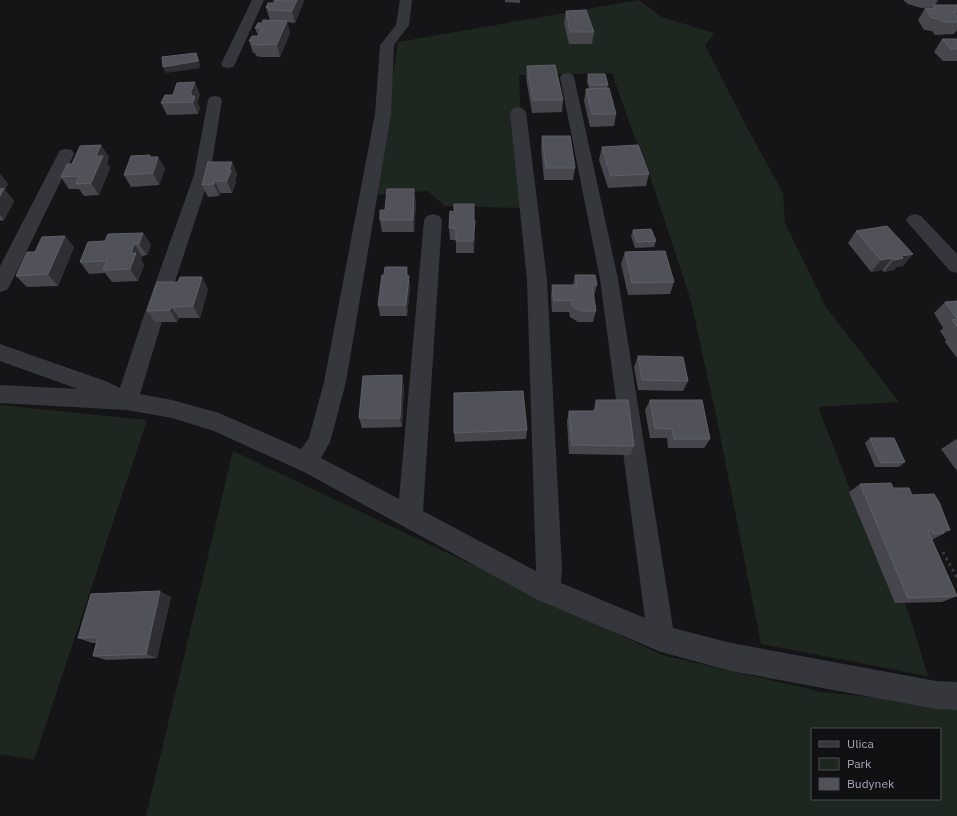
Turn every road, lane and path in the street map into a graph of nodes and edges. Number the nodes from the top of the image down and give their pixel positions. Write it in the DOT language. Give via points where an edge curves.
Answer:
graph roads {
  1 [pos="258,0"];
  2 [pos="406,0"];
  3 [pos="228,64"];
  4 [pos="567,77"];
  5 [pos="215,100"];
  6 [pos="518,112"];
  7 [pos="66,154"];
  8 [pos="433,220"];
  9 [pos="915,220"];
  10 [pos="957,266"];
  11 [pos="0,286"];
  12 [pos="0,352"];
  13 [pos="0,394"];
  14 [pos="128,401"];
  15 [pos="306,462"];
  16 [pos="410,517"];
  17 [pos="943,552"];
  18 [pos="957,578"];
  19 [pos="547,591"];
  20 [pos="661,638"];
  21 [pos="957,696"];
  1 -- 3 [label="street"];
  2 -- 15 [label="street" via="402,25 387,45 383,114 335,382 319,442"];
  4 -- 20 [label="street" via="609,279"];
  5 -- 14 [label="street" via="202,175"];
  6 -- 19 [label="street" via="537,280 549,569"];
  7 -- 11 [label="street"];
  8 -- 16 [label="street"];
  9 -- 10 [label="street"];
  12 -- 14 [label="street" via="100,388"];
  13 -- 14 [label="street"];
  14 -- 15 [label="street" via="172,409 219,423"];
  15 -- 16 [label="street"];
  16 -- 19 [label="street"];
  17 -- 18 [label="path"];
  19 -- 20 [label="street"];
  20 -- 21 [label="street" via="738,659 928,694"];
}
